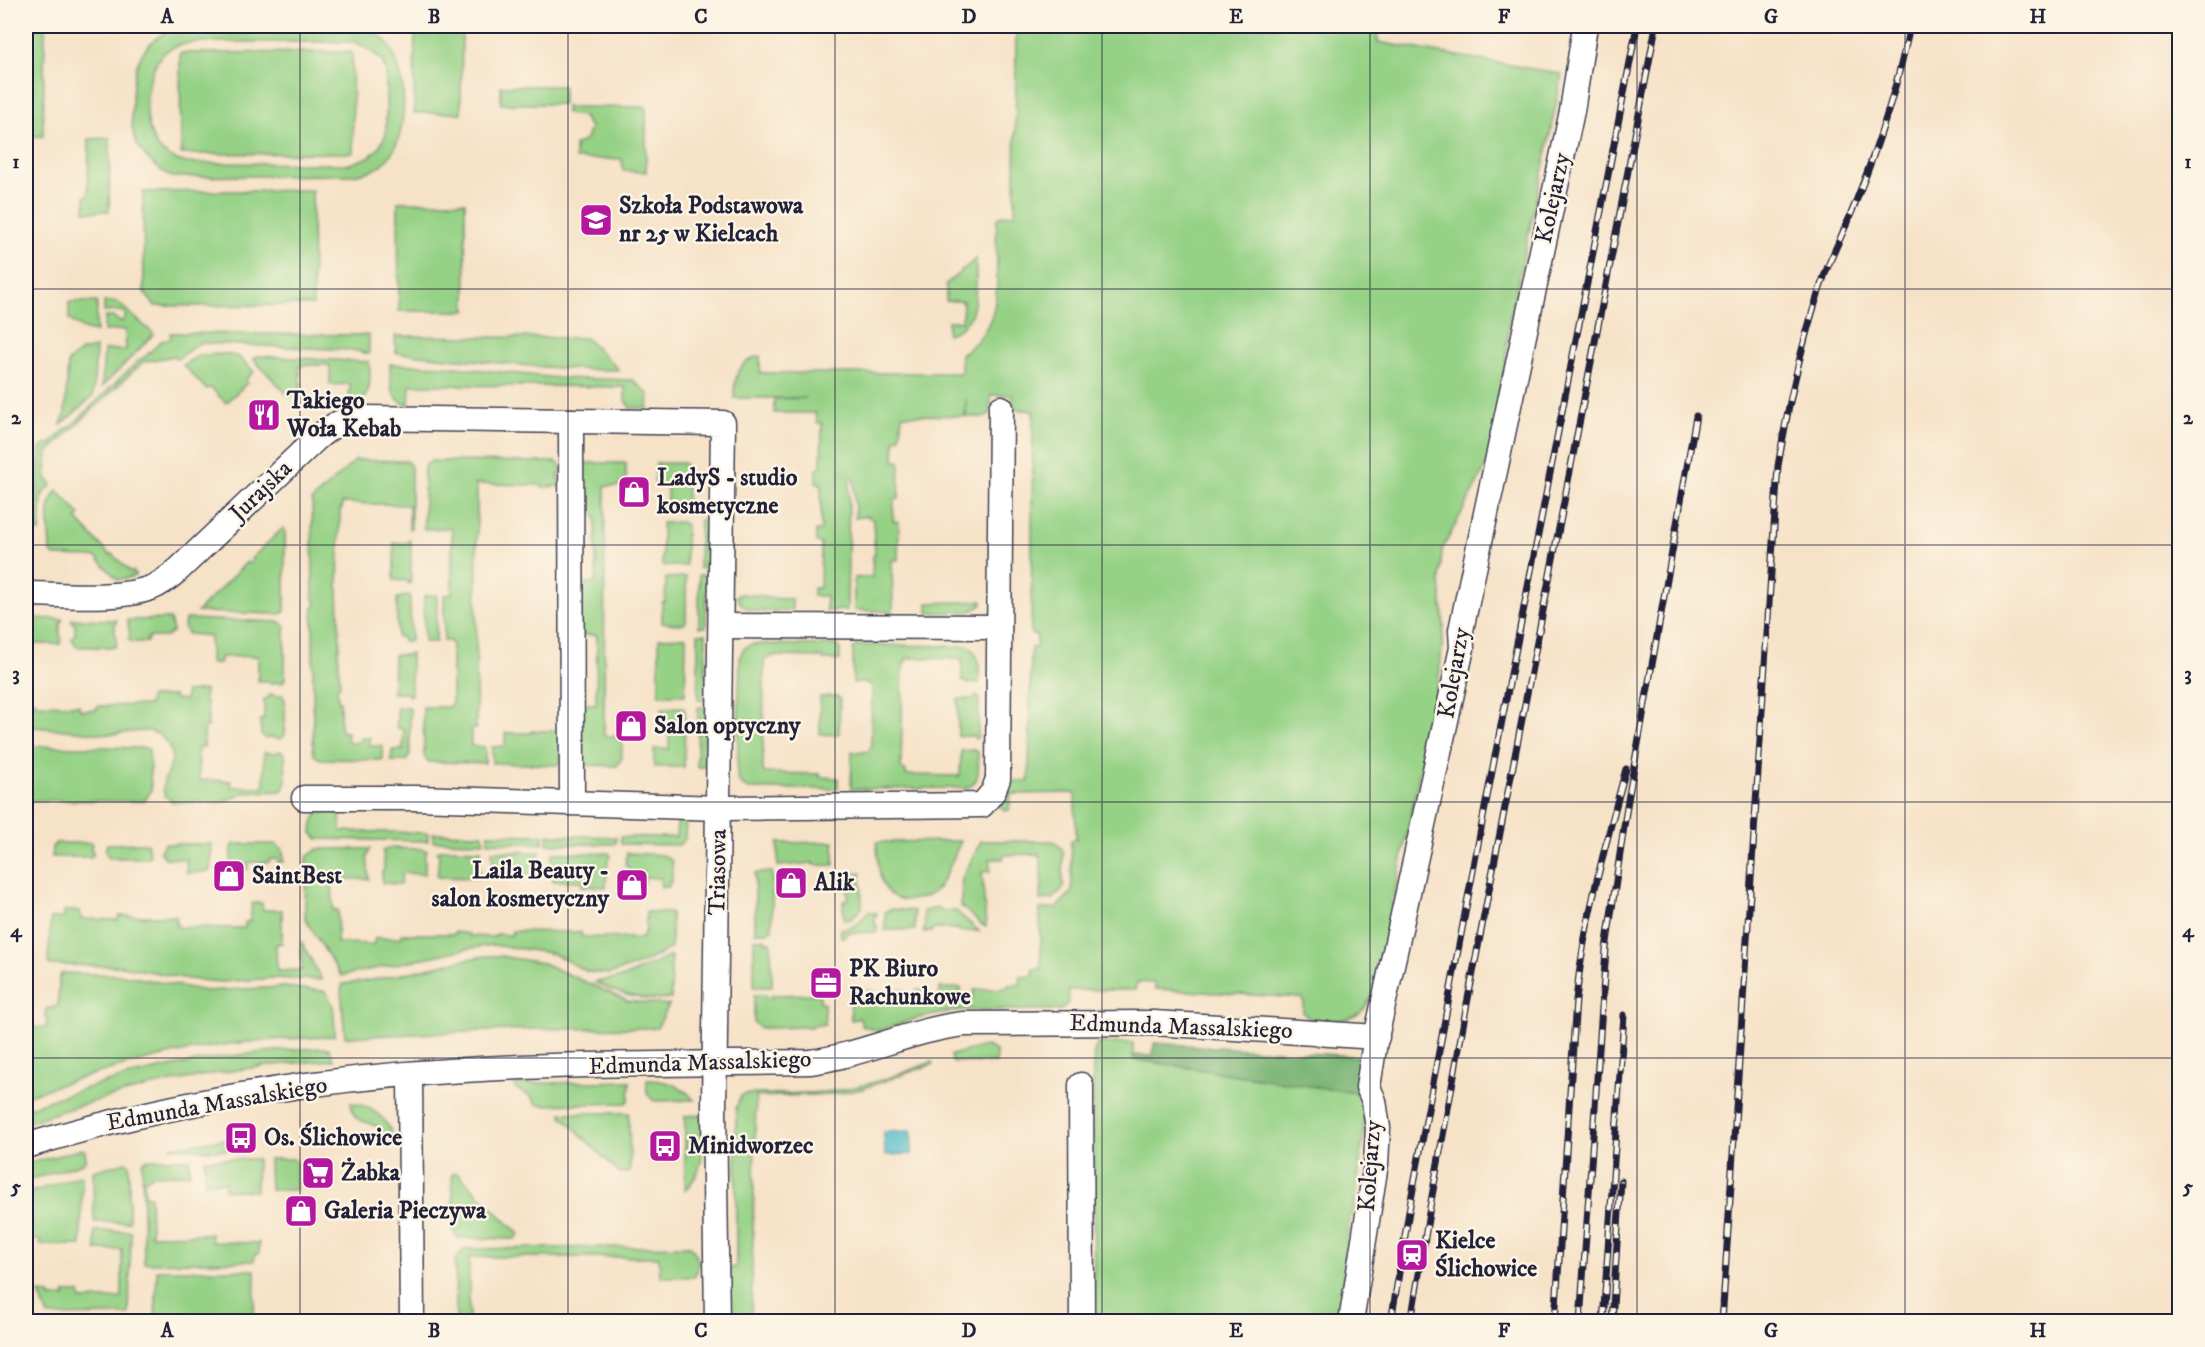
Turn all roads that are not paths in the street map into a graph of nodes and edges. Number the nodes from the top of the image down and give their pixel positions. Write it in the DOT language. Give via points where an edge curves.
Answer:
graph roads {
  1 [pos="1585,26"];
  2 [pos="1001,408"];
  3 [pos="571,421"];
  4 [pos="723,423"];
  5 [pos="26,594"];
  6 [pos="720,626"];
  7 [pos="999,627"];
  8 [pos="304,798"];
  9 [pos="573,802"];
  10 [pos="719,808"];
  11 [pos="1377,1036"];
  12 [pos="716,1063"];
  13 [pos="410,1075"];
  14 [pos="1081,1085"];
  15 [pos="26,1146"];
  16 [pos="412,1322"];
  17 [pos="717,1322"];
  18 [pos="1082,1322"];
  19 [pos="1351,1322"];
  1 -- 11 [label="street, Kolejarzy" via="1572,111 1461,630 1462,648"];
  2 -- 7 [label="street"];
  3 -- 4 [label="street, Jurajska"];
  3 -- 5 [label="street, Jurajska" via="343,421 317,438 159,584 114,595"];
  3 -- 9 [label="street"];
  4 -- 6 [label="street, Triasowa"];
  6 -- 7 [label="street"];
  6 -- 10 [label="street, Triasowa"];
  7 -- 10 [label="street" via="998,779 982,805"];
  8 -- 9 [label="street"];
  9 -- 10 [label="street"];
  10 -- 12 [label="street, Triasowa"];
  11 -- 12 [label="street, Edmunda Massalskiego" via="1154,1023 964,1024 836,1058"];
  11 -- 19 [label="street, Kolejarzy" via="1368,1087 1378,1128 1376,1164"];
  12 -- 13 [label="street, Edmunda Massalskiego"];
  12 -- 17 [label="street, Triasowa"];
  13 -- 15 [label="street, Edmunda Massalskiego" via="245,1094 118,1121"];
  13 -- 16 [label="street"];
  14 -- 18 [label="street"];
}
